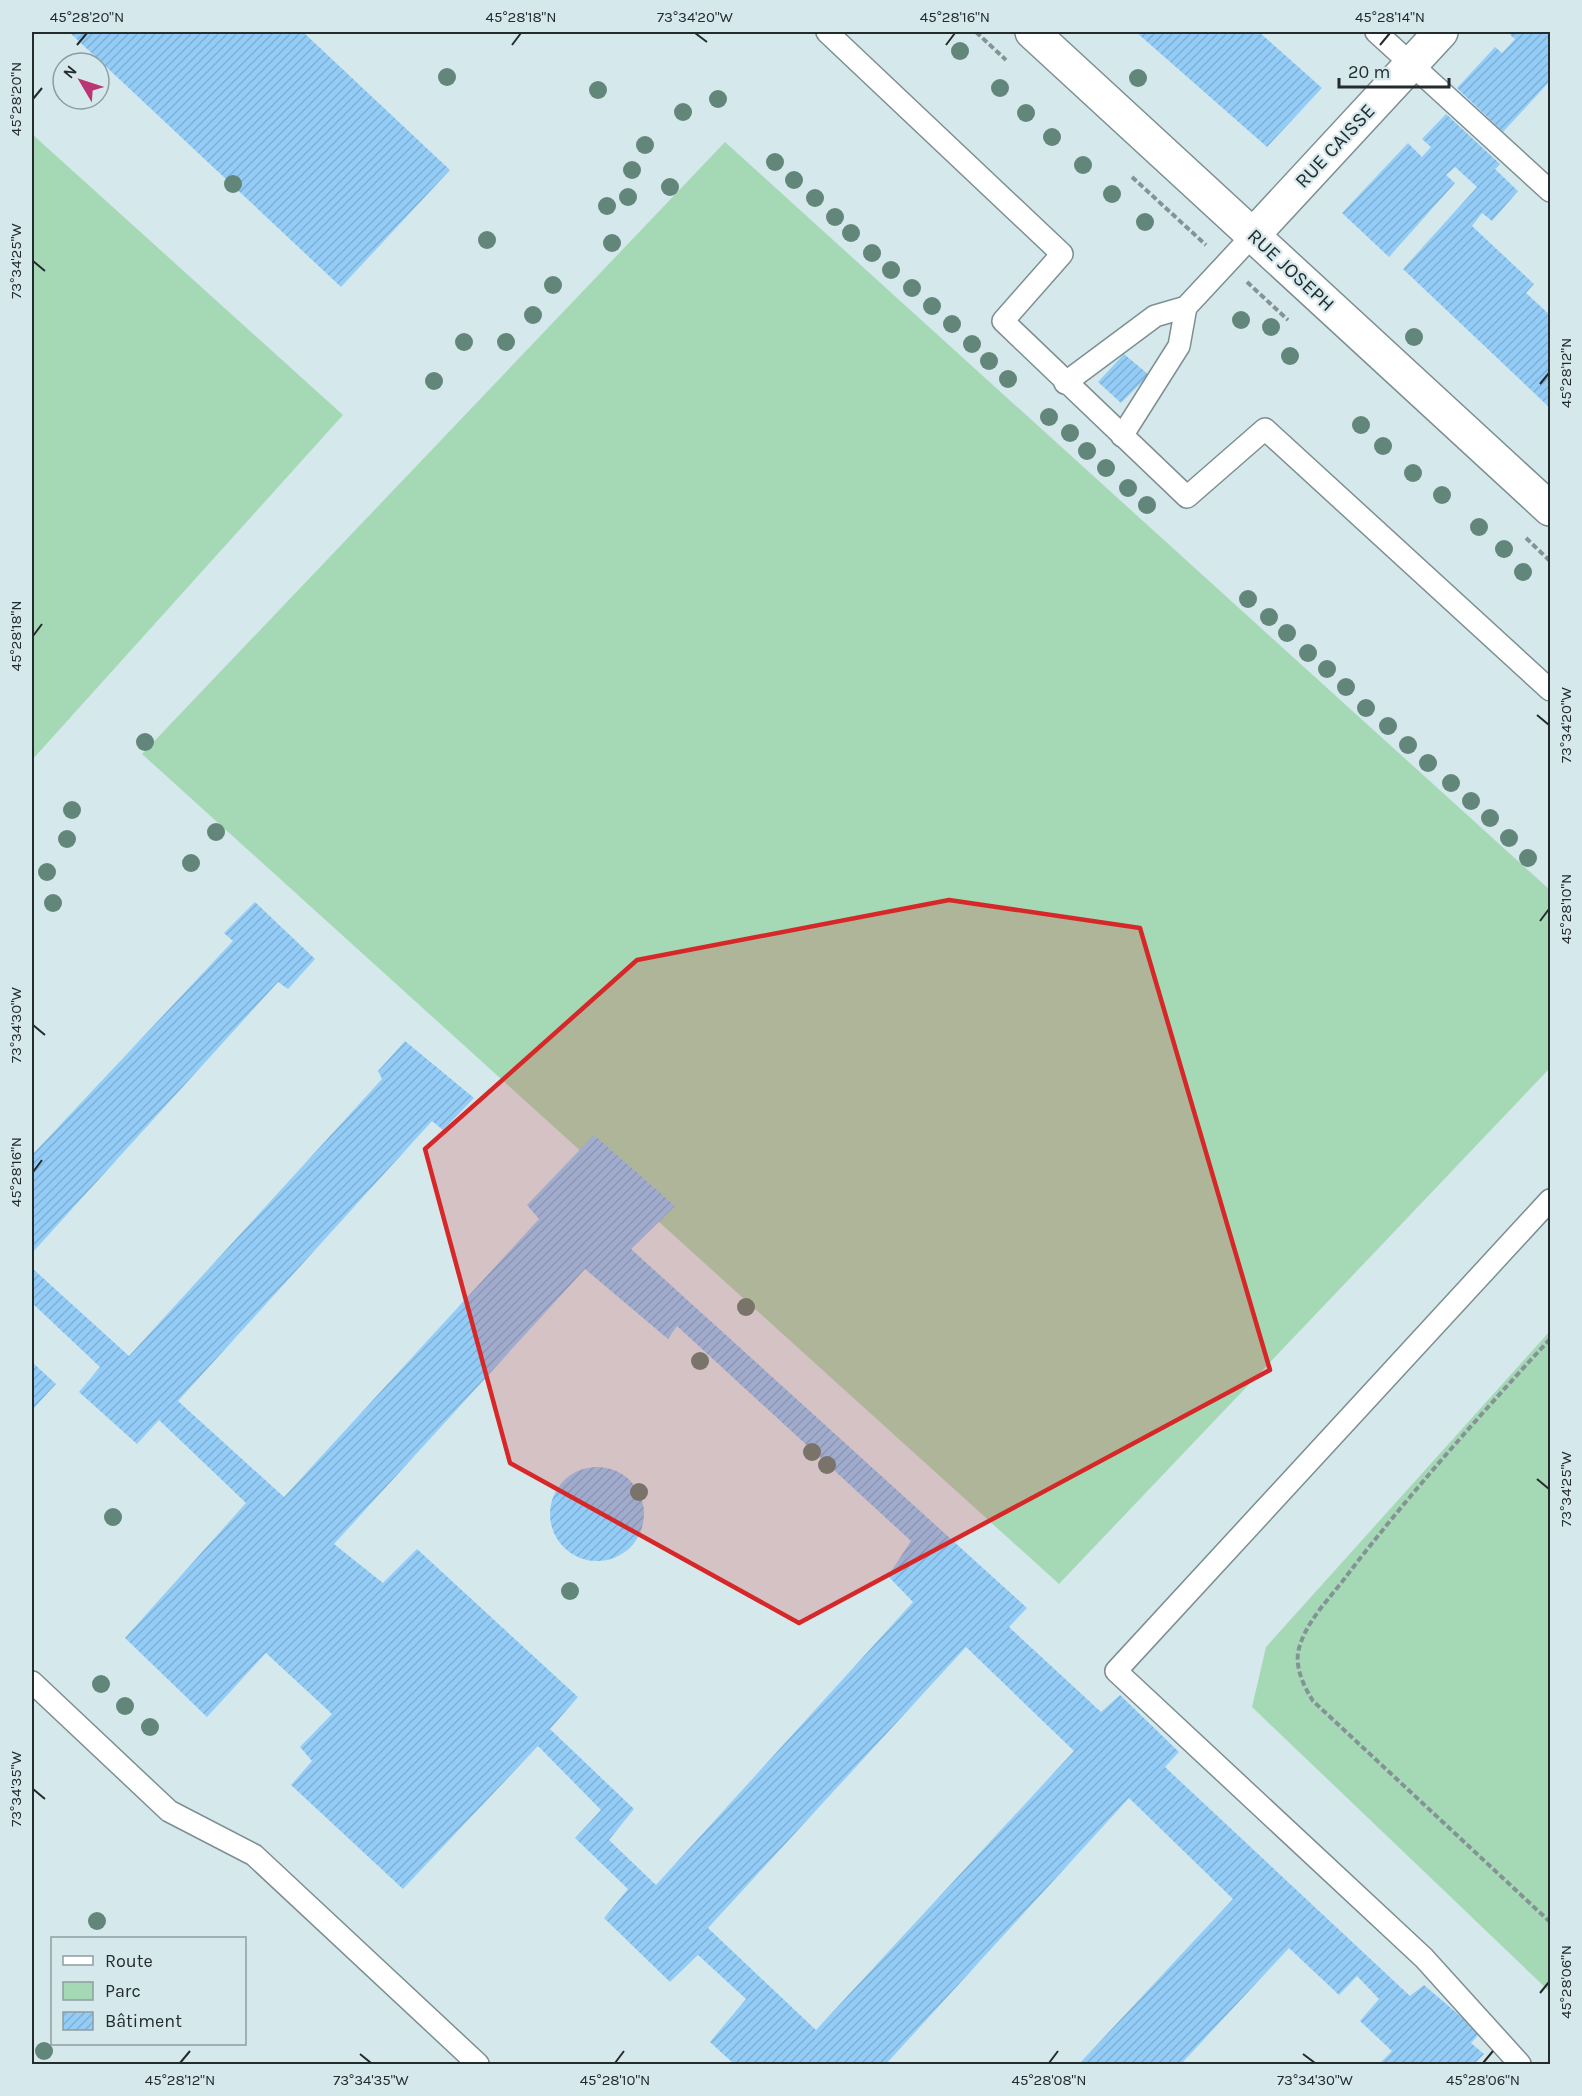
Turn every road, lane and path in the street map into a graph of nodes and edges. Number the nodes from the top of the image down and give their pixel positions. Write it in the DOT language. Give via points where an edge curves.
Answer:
graph roads {
  1 [pos="826,32"];
  2 [pos="1032,32"];
  3 [pos="1376,32"];
  4 [pos="1441,32"];
  5 [pos="1411,64"];
  6 [pos="1551,191"];
  7 [pos="1253,235"];
  8 [pos="1186,307"];
  9 [pos="1065,383"];
  10 [pos="1122,436"];
  11 [pos="1551,509"];
  12 [pos="1551,690"];
  13 [pos="1551,1200"];
  14 [pos="1551,1339"];
  15 [pos="32,1682"];
  16 [pos="1551,1922"];
  17 [pos="478,2064"];
  18 [pos="1520,2064"];
  1 -- 9 [label="lane" via="1062,254 1003,321"];
  2 -- 7 [label="street, RUE JOSEPH"];
  3 -- 5 [label="lane"];
  4 -- 5 [label="street, RUE CAISSE"];
  5 -- 6 [label="lane"];
  5 -- 7 [label="street, RUE CAISSE"];
  7 -- 8 [label="lane"];
  7 -- 11 [label="street, RUE JOSEPH"];
  8 -- 9 [label="lane" via="1155,316"];
  8 -- 10 [label="lane" via="1179,346"];
  9 -- 10 [label="lane"];
  10 -- 12 [label="lane" via="1187,497 1265,429"];
  13 -- 18 [label="lane" via="1116,1671 1424,1958"];
  14 -- 16 [label="path" via="1466,1431 1367,1550 1307,1628 1299,1647 1298,1667 1313,1701"];
  15 -- 17 [label="lane" via="169,1811 254,1855"];
}
